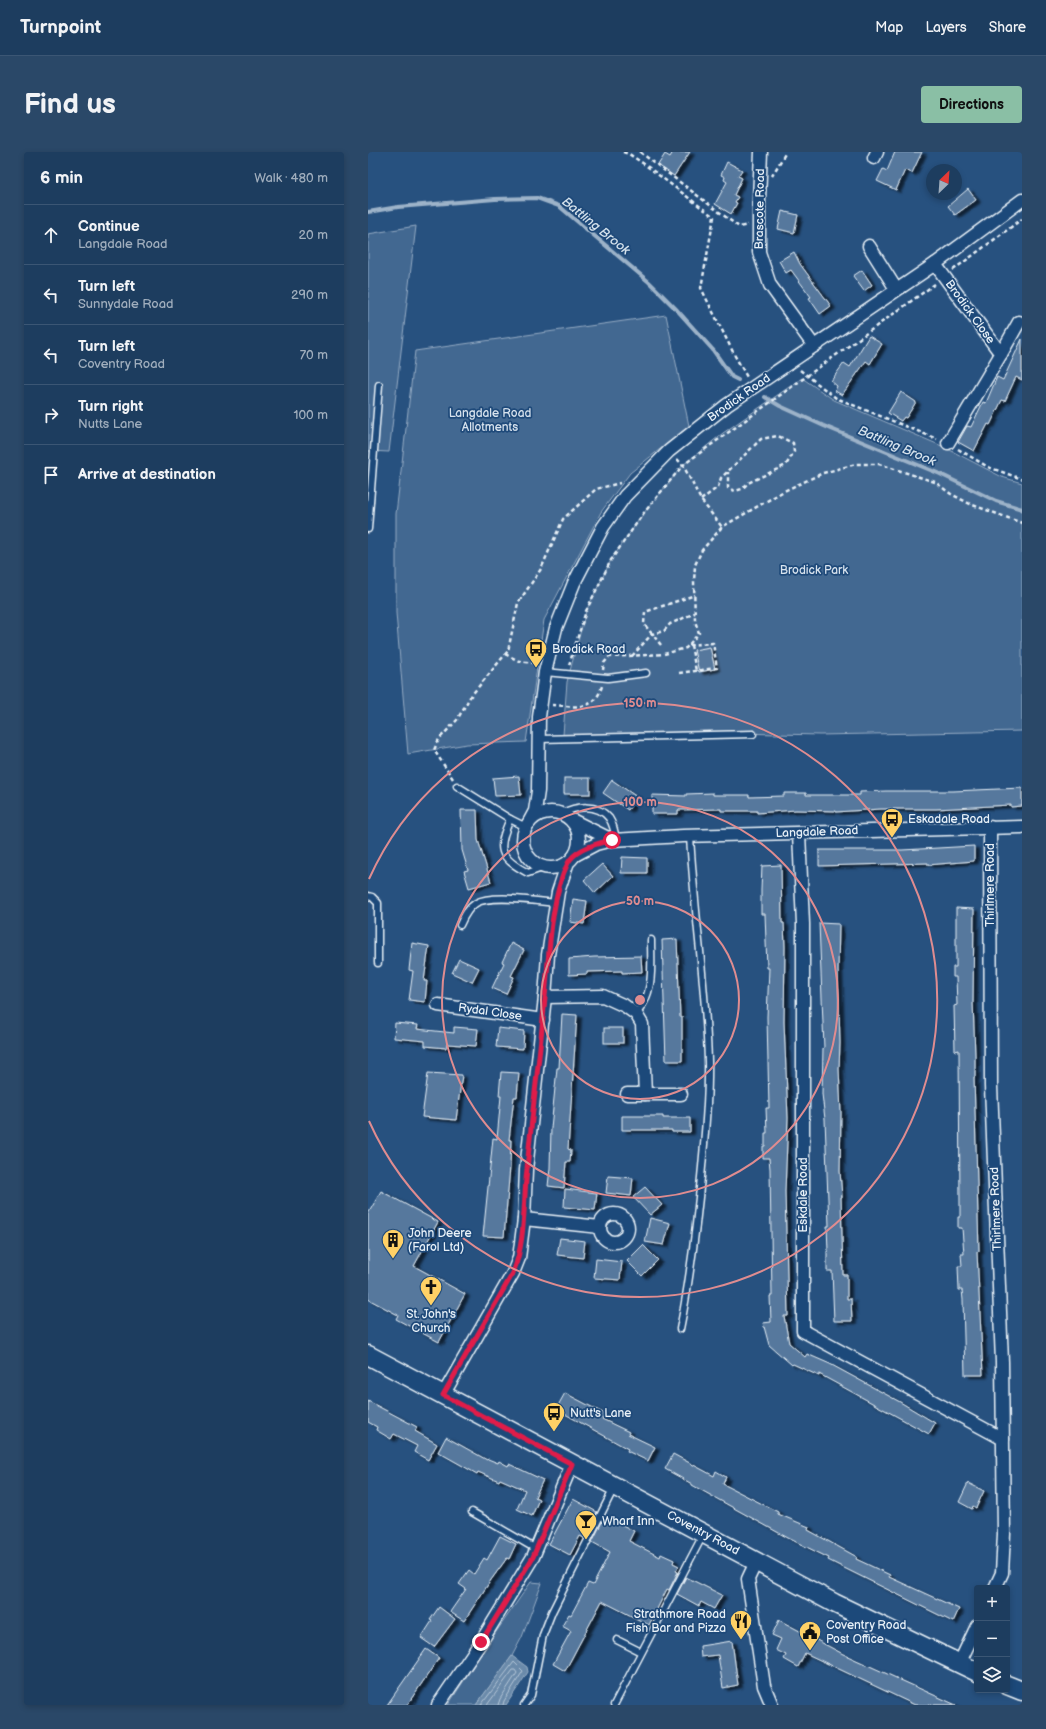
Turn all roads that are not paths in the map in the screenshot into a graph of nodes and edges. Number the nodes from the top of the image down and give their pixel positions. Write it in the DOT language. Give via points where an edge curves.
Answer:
graph roads {
  1 [pos="761,152"];
  2 [pos="1022,200"];
  3 [pos="869,246"];
  4 [pos="935,264"];
  5 [pos="896,289"];
  6 [pos="1019,322"];
  7 [pos="814,346"];
  8 [pos="1001,354"];
  9 [pos="379,385"];
  10 [pos="948,443"];
  11 [pos="368,528"];
  12 [pos="546,668"];
  13 [pos="646,673"];
  14 [pos="753,734"];
  15 [pos="539,739"];
  16 [pos="457,786"];
  17 [pos="538,791"];
  18 [pos="548,812"];
  19 [pos="566,817"];
  20 [pos="510,819"];
  21 [pos="527,825"];
  22 [pos="1022,827"];
  23 [pos="990,828"];
  24 [pos="799,833"];
  25 [pos="690,836"];
  26 [pos="614,840"];
  27 [pos="571,859"];
  28 [pos="548,868"];
  29 [pos="368,896"];
  30 [pos="557,897"];
  31 [pos="460,925"];
  32 [pos="651,940"];
  33 [pos="378,963"];
  34 [pos="545,997"];
  35 [pos="438,1005"];
  36 [pos="636,1014"];
  37 [pos="543,1020"];
  38 [pos="627,1094"];
  39 [pos="645,1094"];
  40 [pos="681,1094"];
  41 [pos="524,1219"];
  42 [pos="600,1227"];
  43 [pos="680,1329"];
  44 [pos="368,1355"];
  45 [pos="443,1395"];
  46 [pos="1003,1438"];
  47 [pos="572,1464"];
  48 [pos="614,1487"];
  49 [pos="472,1512"];
  50 [pos="703,1534"];
  51 [pos="536,1550"];
  52 [pos="756,1562"];
  53 [pos="996,1585"];
  54 [pos="974,1632"];
  55 [pos="617,1640"];
  56 [pos="641,1652"];
  57 [pos="959,1664"];
  58 [pos="974,1671"];
  59 [pos="1010,1686"];
  60 [pos="1022,1691"];
  61 [pos="438,1705"];
  62 [pos="524,1705"];
  63 [pos="614,1705"];
  64 [pos="772,1705"];
  1 -- 7 [label="street, Brascote Road" via="759,252 770,285"];
  2 -- 4 [label="street, Brodick Road"];
  3 -- 5 [label="street"];
  4 -- 5 [label="street, Brodick Road"];
  4 -- 8 [label="street, Brodick Close"];
  5 -- 7 [label="street, Brodick Road"];
  6 -- 8 [label="street"];
  7 -- 12 [label="street, Brodick Road" via="727,405 669,451 625,496 604,527 574,582 556,628"];
  8 -- 10 [label="street, Brodick Close"];
  9 -- 11 [label="lane"];
  12 -- 13 [label="lane" via="603,677"];
  12 -- 15 [label="street, Brodick Road"];
  14 -- 15 [label="lane"];
  15 -- 17 [label="street, Brodick Road"];
  16 -- 20 [label="lane"];
  17 -- 18 [label="street, Brodick Road"];
  17 -- 21 [label="street, Brodick Road" via="535,811"];
  18 -- 19 [label="street"];
  18 -- 21 [label="street" via="535,817"];
  19 -- 26 [label="street, Langdale Road"];
  19 -- 26 [label="lane" via="580,807 597,810 609,818"];
  19 -- 27 [label="street" via="576,827 579,838 578,848"];
  20 -- 21 [label="lane"];
  20 -- 28 [label="lane" via="502,839 504,854 512,865 528,873"];
  21 -- 28 [label="street" via="524,832 524,847 528,856 536,864"];
  22 -- 23 [label="street, Langdale Road"];
  23 -- 24 [label="street, Langdale Road"];
  23 -- 46 [label="street, Thirlmere Road" via="990,1086"];
  24 -- 25 [label="street, Langdale Road"];
  24 -- 46 [label="street, Eskdale Road" via="803,924 803,1331"];
  25 -- 26 [label="street, Langdale Road"];
  25 -- 43 [label="lane" via="708,1062 707,1113 698,1213"];
  26 -- 27 [label="street, Langdale Road" via="596,844"];
  27 -- 28 [label="street" via="561,866"];
  27 -- 30 [label="street"];
  28 -- 30 [label="street"];
  29 -- 33 [label="lane" via="378,903"];
  30 -- 31 [label="lane" via="491,899 477,902 467,911"];
  30 -- 34 [label="street" via="548,955"];
  32 -- 36 [label="lane" via="651,985"];
  34 -- 36 [label="street" via="603,996"];
  34 -- 37 [label="street"];
  35 -- 37 [label="street, Rydal Close"];
  36 -- 39 [label="street" via="642,1024"];
  37 -- 41 [label="street" via="526,1170"];
  38 -- 39 [label="street"];
  39 -- 40 [label="street"];
  41 -- 42 [label="street"];
  41 -- 45 [label="street" via="519,1258 513,1273"];
  44 -- 45 [label="main road, Coventry Road"];
  45 -- 47 [label="main road, Coventry Road"];
  46 -- 53 [label="street, Thirlmere Road" via="1004,1542 1002,1573"];
  47 -- 48 [label="main road, Coventry Road"];
  47 -- 51 [label="street"];
  48 -- 50 [label="main road, Coventry Road"];
  48 -- 62 [label="lane" via="552,1612 543,1636 531,1695"];
  49 -- 51 [label="lane"];
  50 -- 52 [label="main road, Coventry Road"];
  50 -- 56 [label="lane"];
  51 -- 61 [label="street" via="481,1642"];
  52 -- 57 [label="main road, Coventry Road"];
  52 -- 64 [label="street" via="748,1579 764,1686"];
  54 -- 57 [label="street"];
  55 -- 56 [label="lane"];
  56 -- 63 [label="lane"];
  57 -- 58 [label="main road, Coventry Road"];
  59 -- 60 [label="main road"];
}
